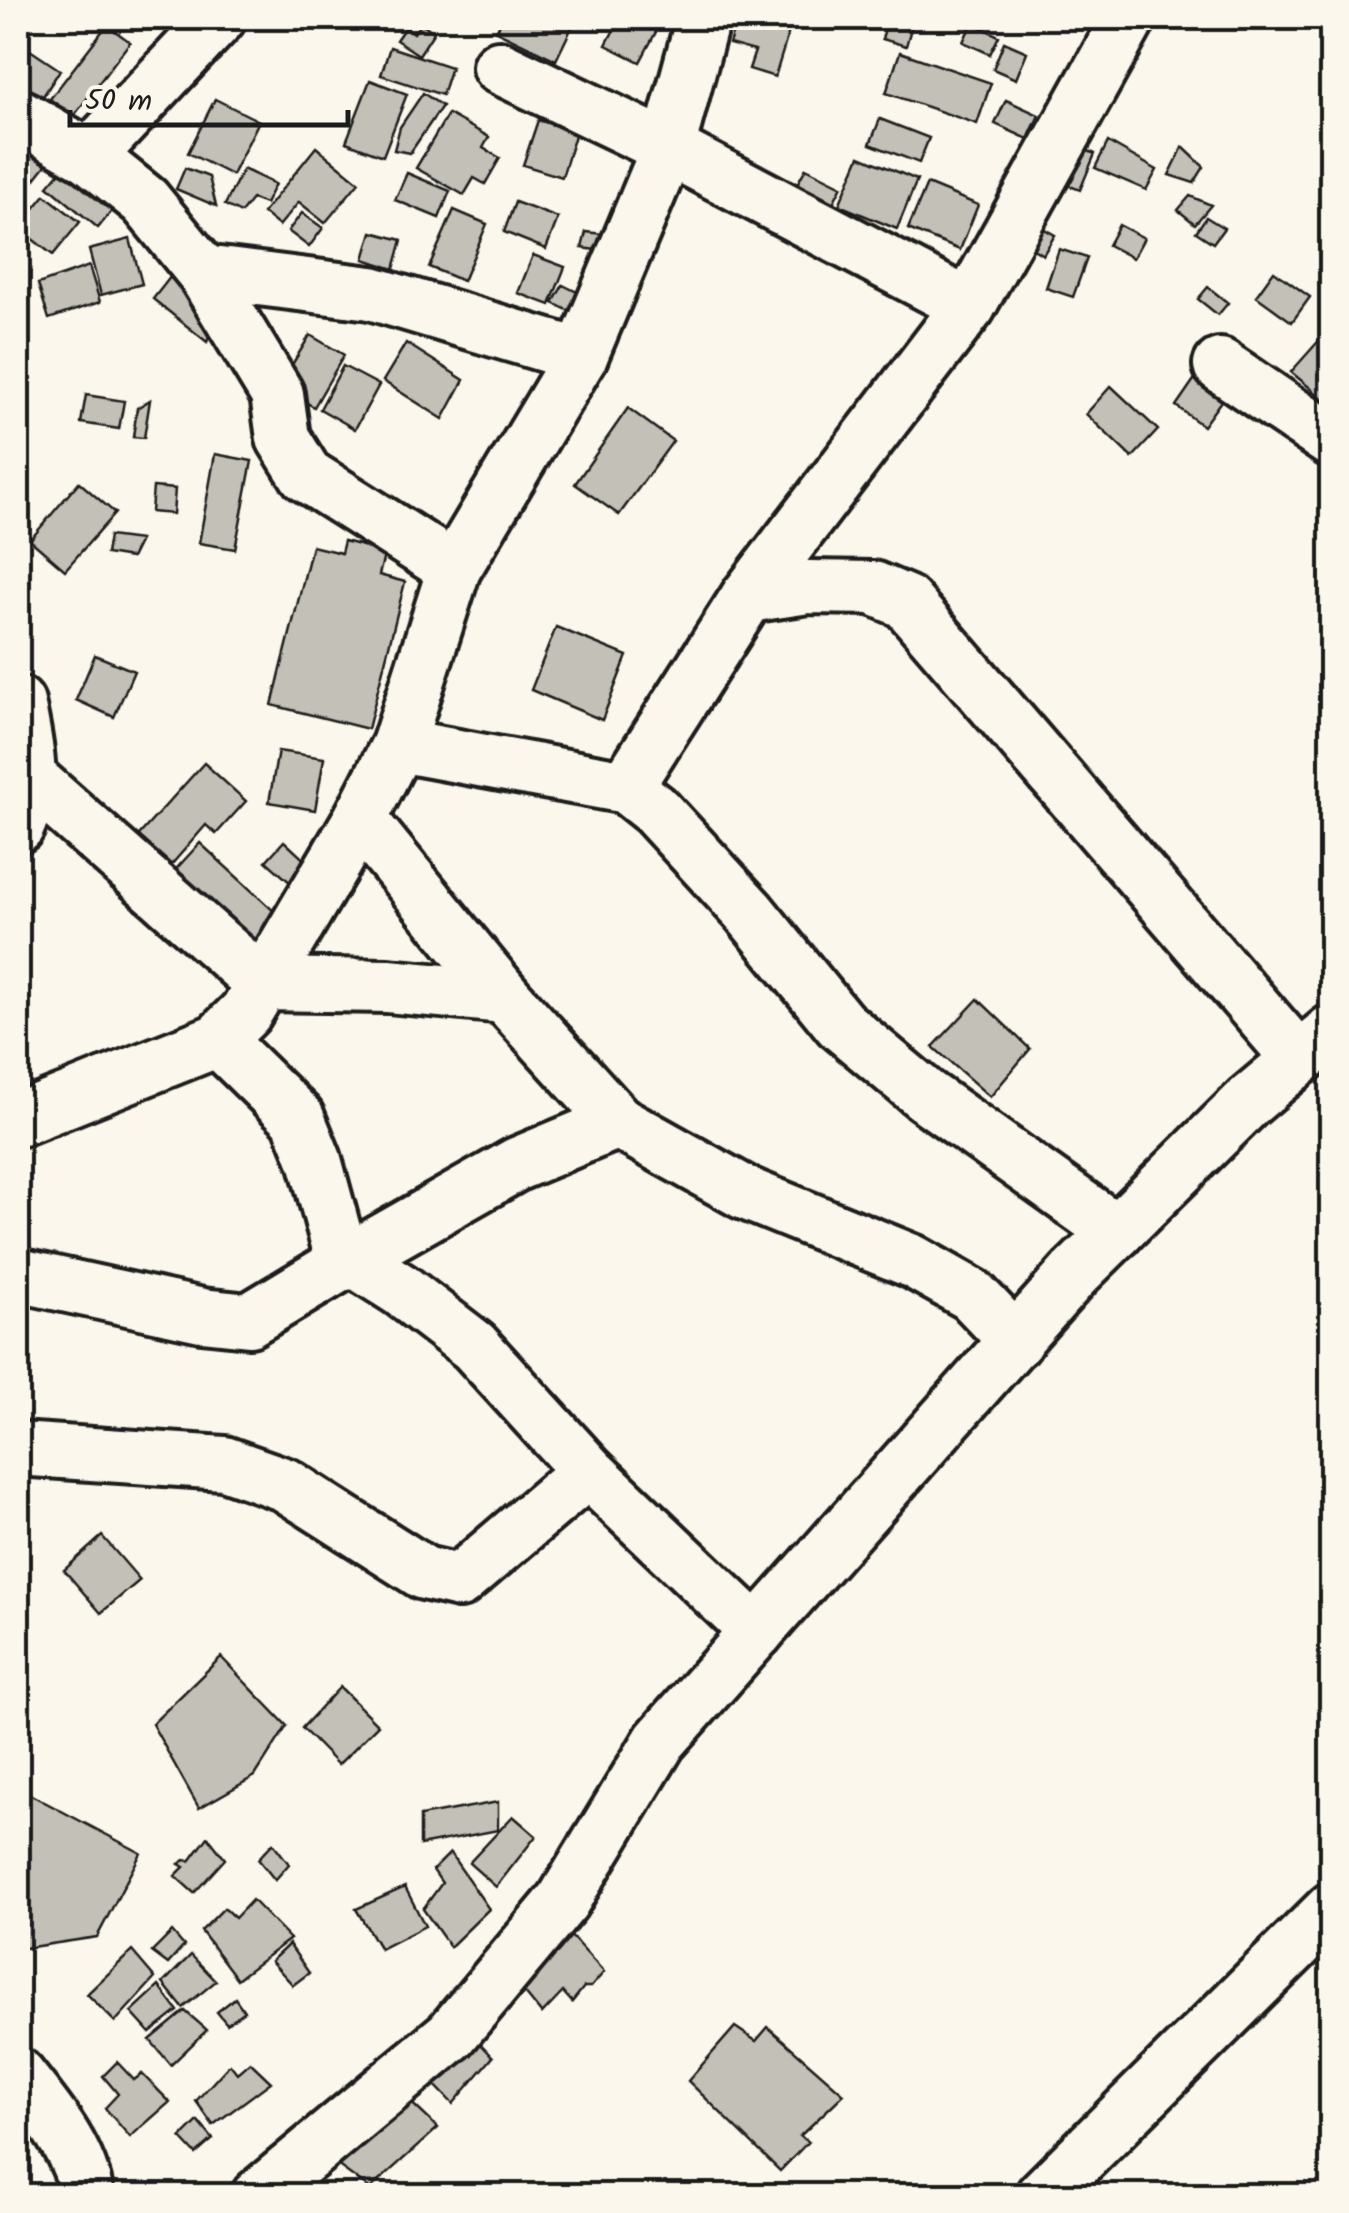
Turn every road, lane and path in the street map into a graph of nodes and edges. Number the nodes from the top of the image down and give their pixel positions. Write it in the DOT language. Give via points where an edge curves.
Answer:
graph roads {
  1 [pos="219,18"];
  2 [pos="704,18"];
  3 [pos="1129,18"];
  4 [pos="499,67"];
  5 [pos="18,115"];
  6 [pos="668,148"];
  7 [pos="89,156"];
  8 [pos="204,272"];
  9 [pos="969,306"];
  10 [pos="581,356"];
  11 [pos="1220,365"];
  12 [pos="1332,441"];
  13 [pos="454,569"];
  14 [pos="748,596"];
  15 [pos="18,703"];
  16 [pos="398,745"];
  17 [pos="29,777"];
  18 [pos="626,787"];
  19 [pos="360,819"];
  20 [pos="18,826"];
  21 [pos="262,984"];
  22 [pos="505,997"];
  23 [pos="218,1040"];
  24 [pos="1315,1045"];
  25 [pos="18,1120"];
  26 [pos="618,1122"];
  27 [pos="1117,1232"];
  28 [pos="343,1263"];
  29 [pos="18,1275"];
  30 [pos="1016,1341"];
  31 [pos="18,1449"];
  32 [pos="588,1471"];
  33 [pos="757,1632"];
  34 [pos="1332,1909"];
  35 [pos="18,2075"];
  36 [pos="88,2196"];
  37 [pos="258,2196"];
  38 [pos="1042,2196"];
  1 -- 7 [label="street"];
  2 -- 6 [label="street"];
  3 -- 9 [label="street"];
  4 -- 6 [label="street"];
  5 -- 7 [label="street"];
  6 -- 9 [label="street"];
  6 -- 10 [label="street"];
  7 -- 8 [label="street" via="145,201"];
  8 -- 10 [label="street" via="371,293"];
  8 -- 13 [label="street" via="277,394 282,438 306,475"];
  9 -- 14 [label="street"];
  10 -- 13 [label="street"];
  11 -- 12 [label="street"];
  13 -- 16 [label="street"];
  14 -- 18 [label="street"];
  14 -- 24 [label="street" via="808,587 873,588 906,602"];
  15 -- 17 [label="street"];
  16 -- 18 [label="street"];
  16 -- 19 [label="street"];
  17 -- 20 [label="street"];
  17 -- 21 [label="street"];
  18 -- 27 [label="street" via="748,910 840,1024 925,1095"];
  19 -- 21 [label="street"];
  19 -- 22 [label="street"];
  21 -- 22 [label="street"];
  21 -- 23 [label="street"];
  22 -- 26 [label="street"];
  23 -- 25 [label="street"];
  23 -- 28 [label="street" via="298,1118"];
  24 -- 27 [label="street"];
  26 -- 28 [label="street" via="517,1164"];
  26 -- 30 [label="street" via="745,1193 912,1261 972,1295"];
  27 -- 30 [label="street"];
  28 -- 29 [label="street" via="249,1320"];
  28 -- 32 [label="street" via="360,1264 474,1346"];
  30 -- 33 [label="street"];
  31 -- 32 [label="street" via="224,1463 286,1485 424,1573 459,1580"];
  32 -- 33 [label="street"];
  33 -- 37 [label="street" via="660,1742 563,1901 452,2035"];
  34 -- 38 [label="street"];
  35 -- 36 [label="street" via="62,2134"];
}
